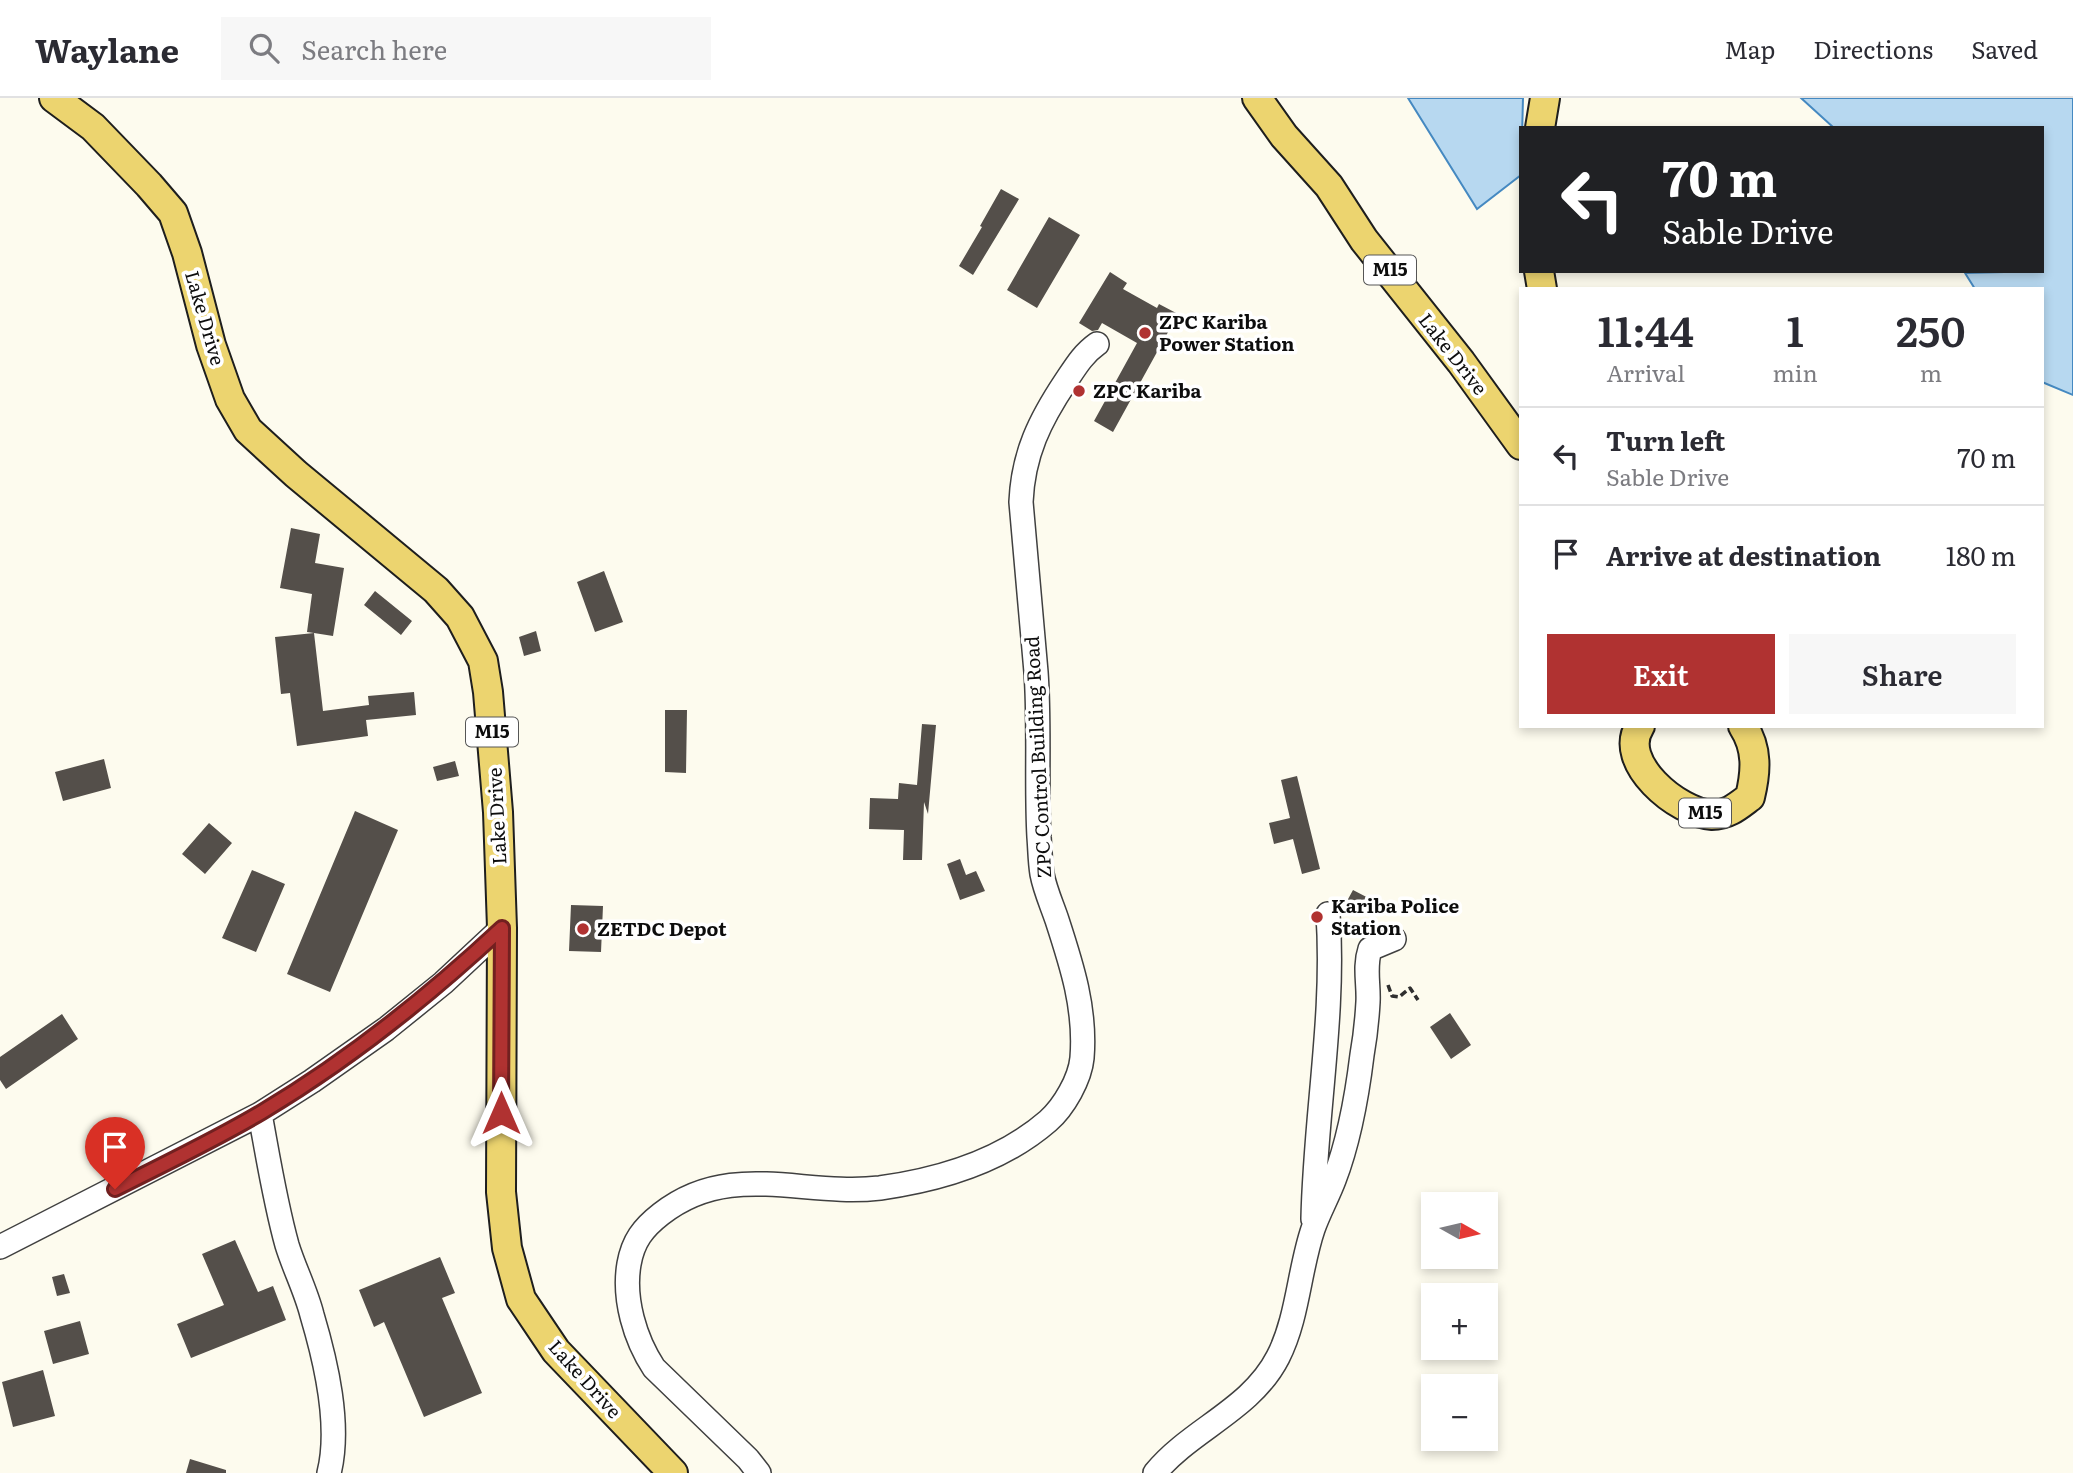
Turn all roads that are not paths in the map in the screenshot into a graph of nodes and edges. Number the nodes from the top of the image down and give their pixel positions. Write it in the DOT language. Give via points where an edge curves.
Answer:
graph roads {
  1 [pos="54,98"];
  2 [pos="1257,98"];
  3 [pos="1545,98"];
  4 [pos="1540,126"];
  5 [pos="1097,344"];
  6 [pos="1519,442"];
  7 [pos="1638,728"];
  8 [pos="1744,728"];
  9 [pos="1328,914"];
  10 [pos="502,928"];
  11 [pos="1394,939"];
  12 [pos="260,1114"];
  13 [pos="1313,1229"];
  14 [pos="0,1247"];
  15 [pos="329,1473"];
  16 [pos="673,1473"];
  17 [pos="758,1473"];
  18 [pos="1154,1473"];
  1 -- 10 [label="main road, Lake Drive / M15" via="93,127 173,214 211,345 230,399 248,430 436,590 472,639 483,662 488,692"];
  2 -- 6 [label="main road, Lake Drive / M15" via="1329,186 1364,240"];
  3 -- 4 [label="main road"];
  5 -- 17 [label="street, ZPC Control Building Road" via="1085,352 1032,439 1022,494 1036,673 1042,874 1072,965 1083,1017 1079,1073 1047,1122 1005,1151 966,1167 879,1188 756,1183 708,1188 645,1227 632,1249 628,1271 632,1319 643,1352"];
  7 -- 8 [label="main road, M15" via="1633,751 1660,790 1692,811 1712,815 1731,812 1751,797 1754,747"];
  9 -- 13 [label="street" via="1328,1002"];
  10 -- 12 [label="street" via="386,1029"];
  10 -- 16 [label="main road, Lake Drive / M15" via="501,1192 507,1248 521,1299 556,1351"];
  11 -- 13 [label="street" via="1370,949 1362,1056 1343,1153"];
  12 -- 14 [label="street"];
  12 -- 15 [label="street" via="287,1245 312,1314 331,1396"];
  13 -- 18 [label="street" via="1278,1357 1244,1400"];
}
